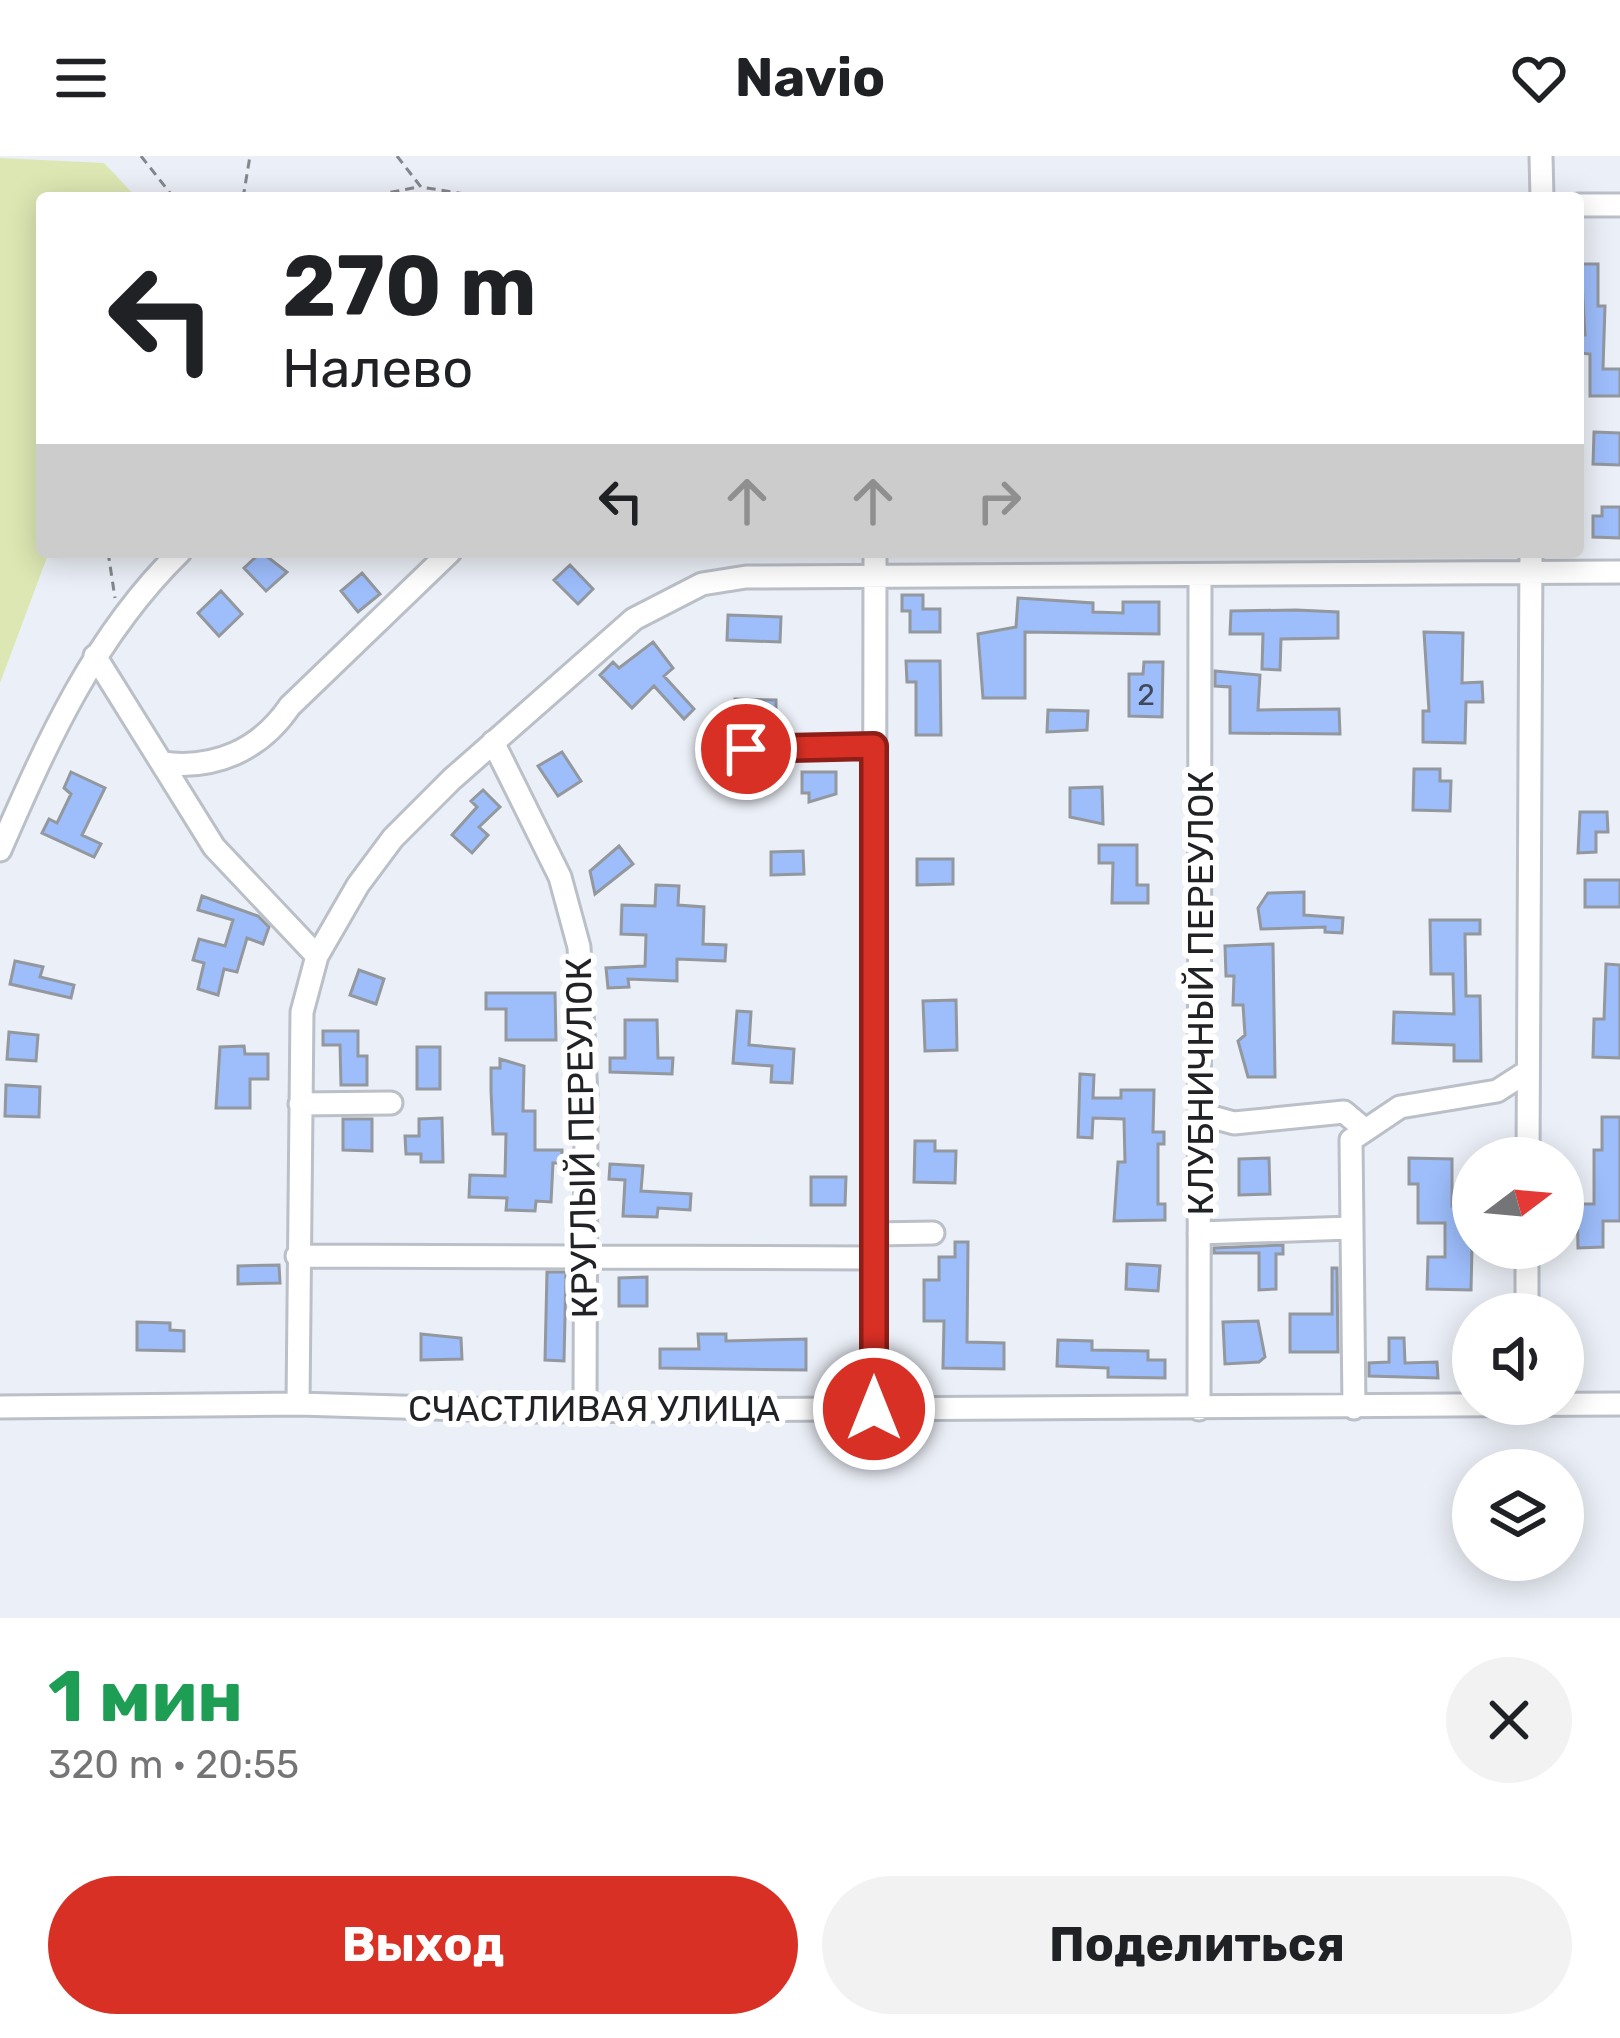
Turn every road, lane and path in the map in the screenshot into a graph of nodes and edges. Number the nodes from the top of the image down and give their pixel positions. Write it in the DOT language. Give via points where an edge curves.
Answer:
graph roads {
  1 [pos="141,156"];
  2 [pos="250,156"];
  3 [pos="398,156"];
  4 [pos="1541,156"];
  5 [pos="421,187"];
  6 [pos="169,192"];
  7 [pos="244,192"];
  8 [pos="394,192"];
  9 [pos="452,192"];
  10 [pos="1541,192"];
  11 [pos="1584,205"];
  12 [pos="1620,206"];
  13 [pos="109,558"];
  14 [pos="175,558"];
  15 [pos="444,558"];
  16 [pos="1333,558"];
  17 [pos="1531,562"];
  18 [pos="875,563"];
  19 [pos="1620,572"];
  20 [pos="1333,576"];
  21 [pos="1200,577"];
  22 [pos="122,616"];
  23 [pos="94,656"];
  24 [pos="493,742"];
  25 [pos="735,742"];
  26 [pos="874,746"];
  27 [pos="162,763"];
  28 [pos="0,850"];
  29 [pos="317,956"];
  30 [pos="1528,1071"];
  31 [pos="391,1103"];
  32 [pos="299,1104"];
  33 [pos="1199,1106"];
  34 [pos="1363,1128"];
  35 [pos="1528,1137"];
  36 [pos="1351,1228"];
  37 [pos="933,1233"];
  38 [pos="1199,1233"];
  39 [pos="874,1234"];
  40 [pos="586,1255"];
  41 [pos="297,1256"];
  42 [pos="874,1258"];
  43 [pos="298,1404"];
  44 [pos="1584,1404"];
  45 [pos="1620,1404"];
  46 [pos="1452,1406"];
  47 [pos="0,1408"];
  48 [pos="585,1408"];
  49 [pos="1354,1408"];
  50 [pos="874,1409"];
  51 [pos="1199,1409"];
  1 -- 6 [label="path"];
  2 -- 7 [label="path"];
  3 -- 5 [label="path"];
  4 -- 10 [label="street"];
  5 -- 8 [label="path"];
  5 -- 9 [label="path"];
  11 -- 12 [label="street"];
  13 -- 22 [label="path"];
  14 -- 22 [label="street"];
  15 -- 27 [label="street" via="290,706 272,733 227,758"];
  16 -- 20 [label="street"];
  17 -- 19 [label="street"];
  17 -- 20 [label="street"];
  17 -- 30 [label="street"];
  18 -- 21 [label="street"];
  18 -- 24 [label="street" via="746,577 670,597"];
  18 -- 26 [label="street"];
  20 -- 21 [label="street"];
  21 -- 33 [label="street, КЛУБНИЧНЫЙ ПЕРЕУЛОК"];
  22 -- 23 [label="street"];
  23 -- 27 [label="street"];
  23 -- 28 [label="street"];
  24 -- 29 [label="street" via="393,838"];
  24 -- 40 [label="street, КРУГЛЫЙ ПЕРЕУЛОК" via="560,877 579,947"];
  25 -- 26 [label="street" via="746,749"];
  26 -- 39 [label="street"];
  27 -- 29 [label="street" via="214,847"];
  29 -- 32 [label="street" via="302,1012"];
  30 -- 34 [label="street" via="1497,1091 1400,1107"];
  30 -- 35 [label="street"];
  31 -- 32 [label="street"];
  32 -- 41 [label="street"];
  33 -- 34 [label="street" via="1234,1123 1345,1112"];
  33 -- 38 [label="street, КЛУБНИЧНЫЙ ПЕРЕУЛОК"];
  34 -- 36 [label="street" via="1351,1140"];
  36 -- 38 [label="street"];
  36 -- 49 [label="street"];
  37 -- 39 [label="street"];
  38 -- 51 [label="street, КЛУБНИЧНЫЙ ПЕРЕУЛОК"];
  39 -- 42 [label="street"];
  40 -- 41 [label="street"];
  40 -- 42 [label="street"];
  40 -- 48 [label="street, КРУГЛЫЙ ПЕРЕУЛОК"];
  41 -- 43 [label="street"];
  42 -- 50 [label="street"];
  43 -- 47 [label="street, СЧАСТЛИВАЯ УЛИЦА"];
  43 -- 48 [label="street, СЧАСТЛИВАЯ УЛИЦА"];
  44 -- 45 [label="street, СЧАСТЛИВАЯ УЛИЦА"];
  46 -- 49 [label="street, СЧАСТЛИВАЯ УЛИЦА"];
  48 -- 50 [label="street, СЧАСТЛИВАЯ УЛИЦА"];
  49 -- 51 [label="street, СЧАСТЛИВАЯ УЛИЦА"];
  50 -- 51 [label="street, СЧАСТЛИВАЯ УЛИЦА"];
}
